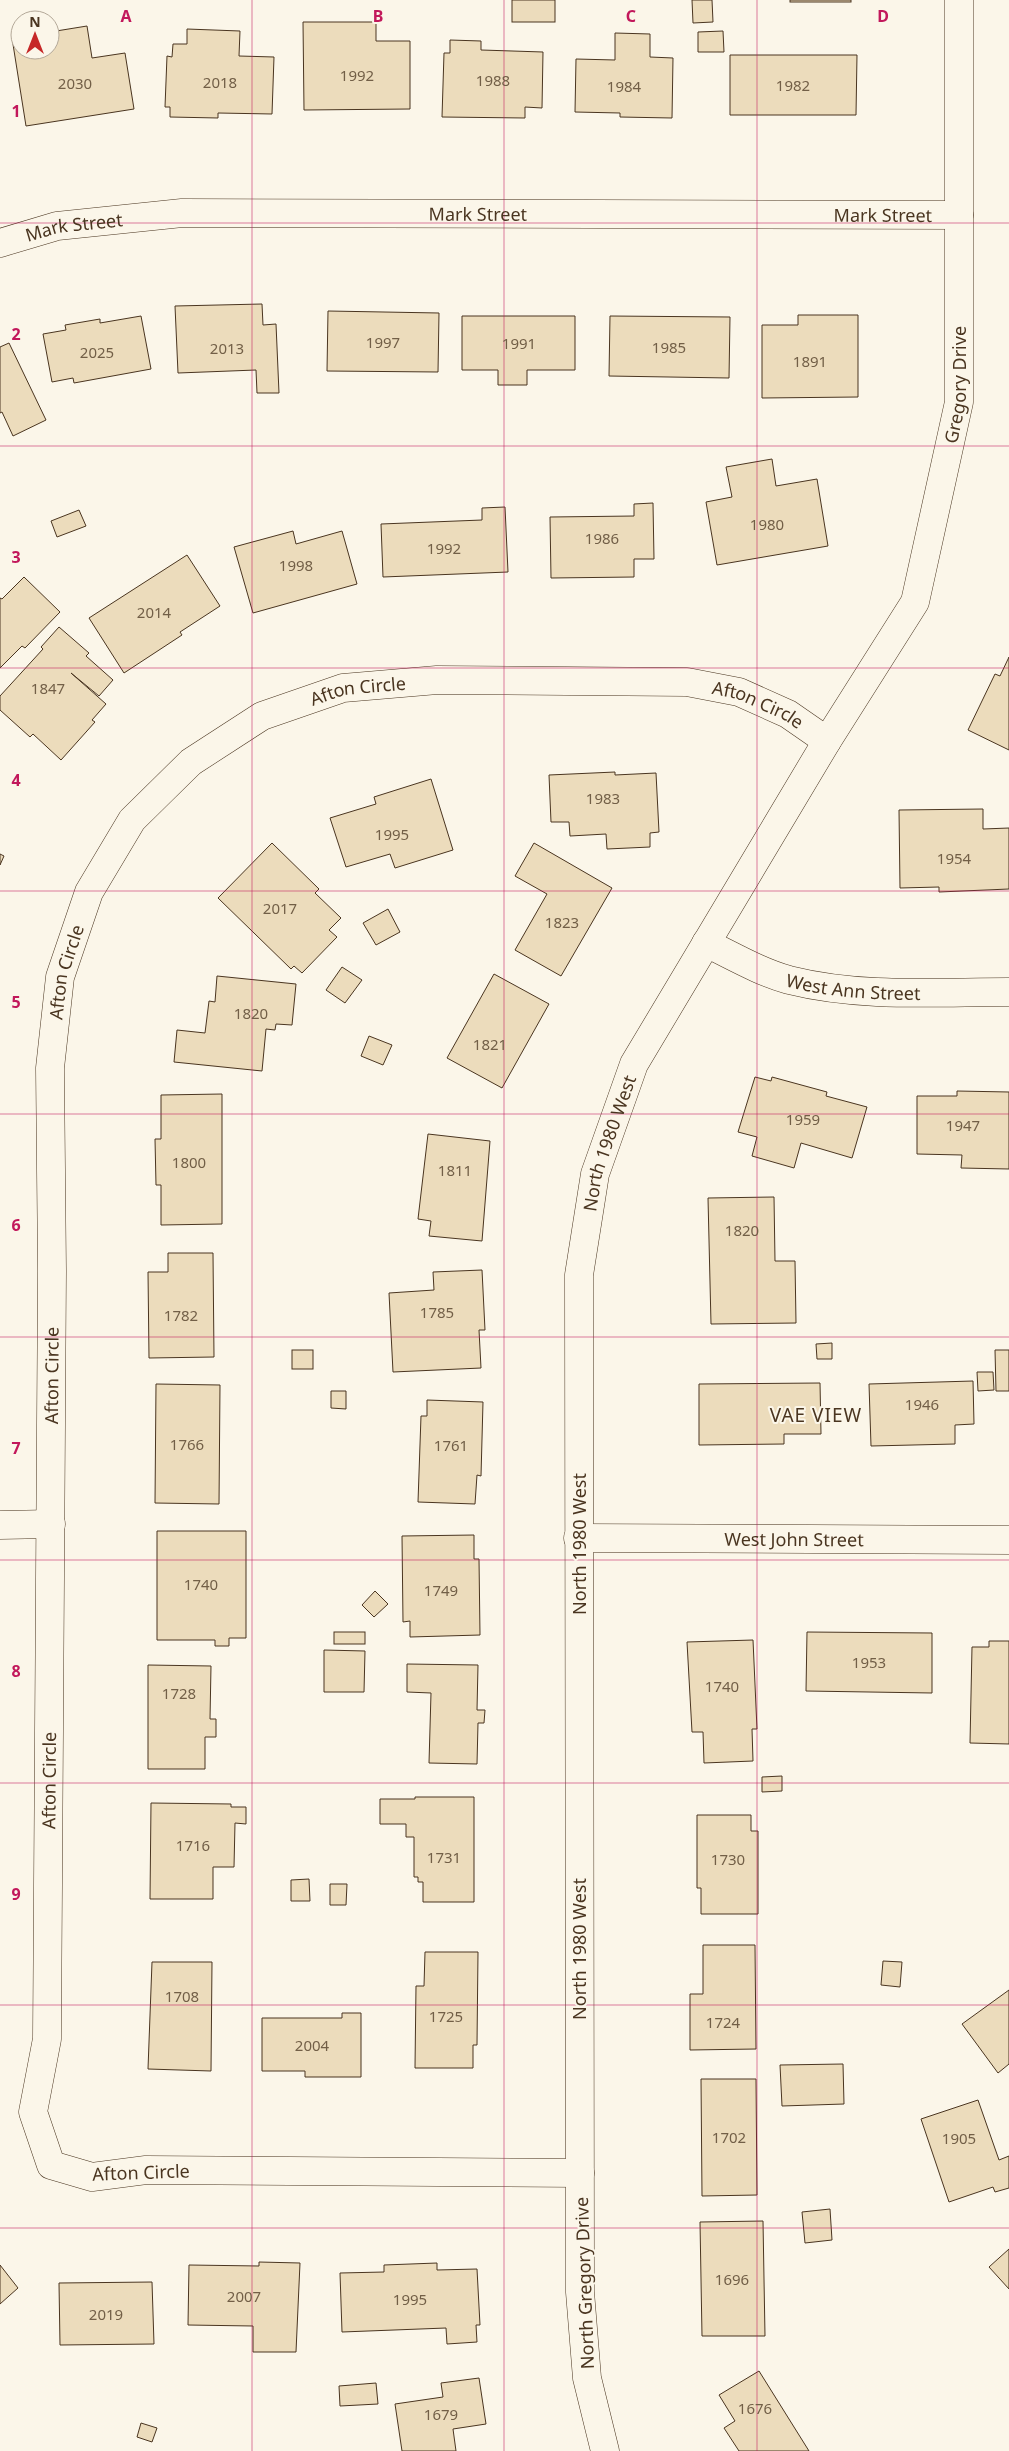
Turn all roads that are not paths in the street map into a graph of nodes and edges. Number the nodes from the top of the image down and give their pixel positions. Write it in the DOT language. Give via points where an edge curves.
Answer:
graph roads {
  1 [pos="959,0"];
  2 [pos="960,215"];
  3 [pos="0,243"];
  4 [pos="827,741"];
  5 [pos="706,943"];
  6 [pos="1009,992"];
  7 [pos="51,1524"];
  8 [pos="0,1525"];
  9 [pos="578,1538"];
  10 [pos="1009,1540"];
  11 [pos="580,2173"];
  12 [pos="605,2451"];
  1 -- 2 [label="street, Gregory Drive"];
  2 -- 3 [label="street, Mark Street" via="182,213 57,226"];
  2 -- 4 [label="street, Gregory Drive" via="960,402 915,602"];
  4 -- 5 [label="street, Gregory Drive"];
  4 -- 7 [label="street, Afton Circle" via="788,714 739,692 687,682 437,680 343,688 262,716 190,762 132,820 89,892 60,977 50,1068"];
  5 -- 6 [label="street, West Ann Street" via="788,980 858,992"];
  5 -- 9 [label="street, North 1980 West" via="634,1064 595,1174 579,1275"];
  7 -- 8 [label="street"];
  7 -- 11 [label="street, Afton Circle" via="47,2039 33,2112 51,2165 92,2177 146,2170"];
  9 -- 10 [label="street, West John Street"];
  9 -- 11 [label="street, North 1980 West"];
  11 -- 12 [label="street, North Gregory Drive" via="580,2292 587,2378"];
}
